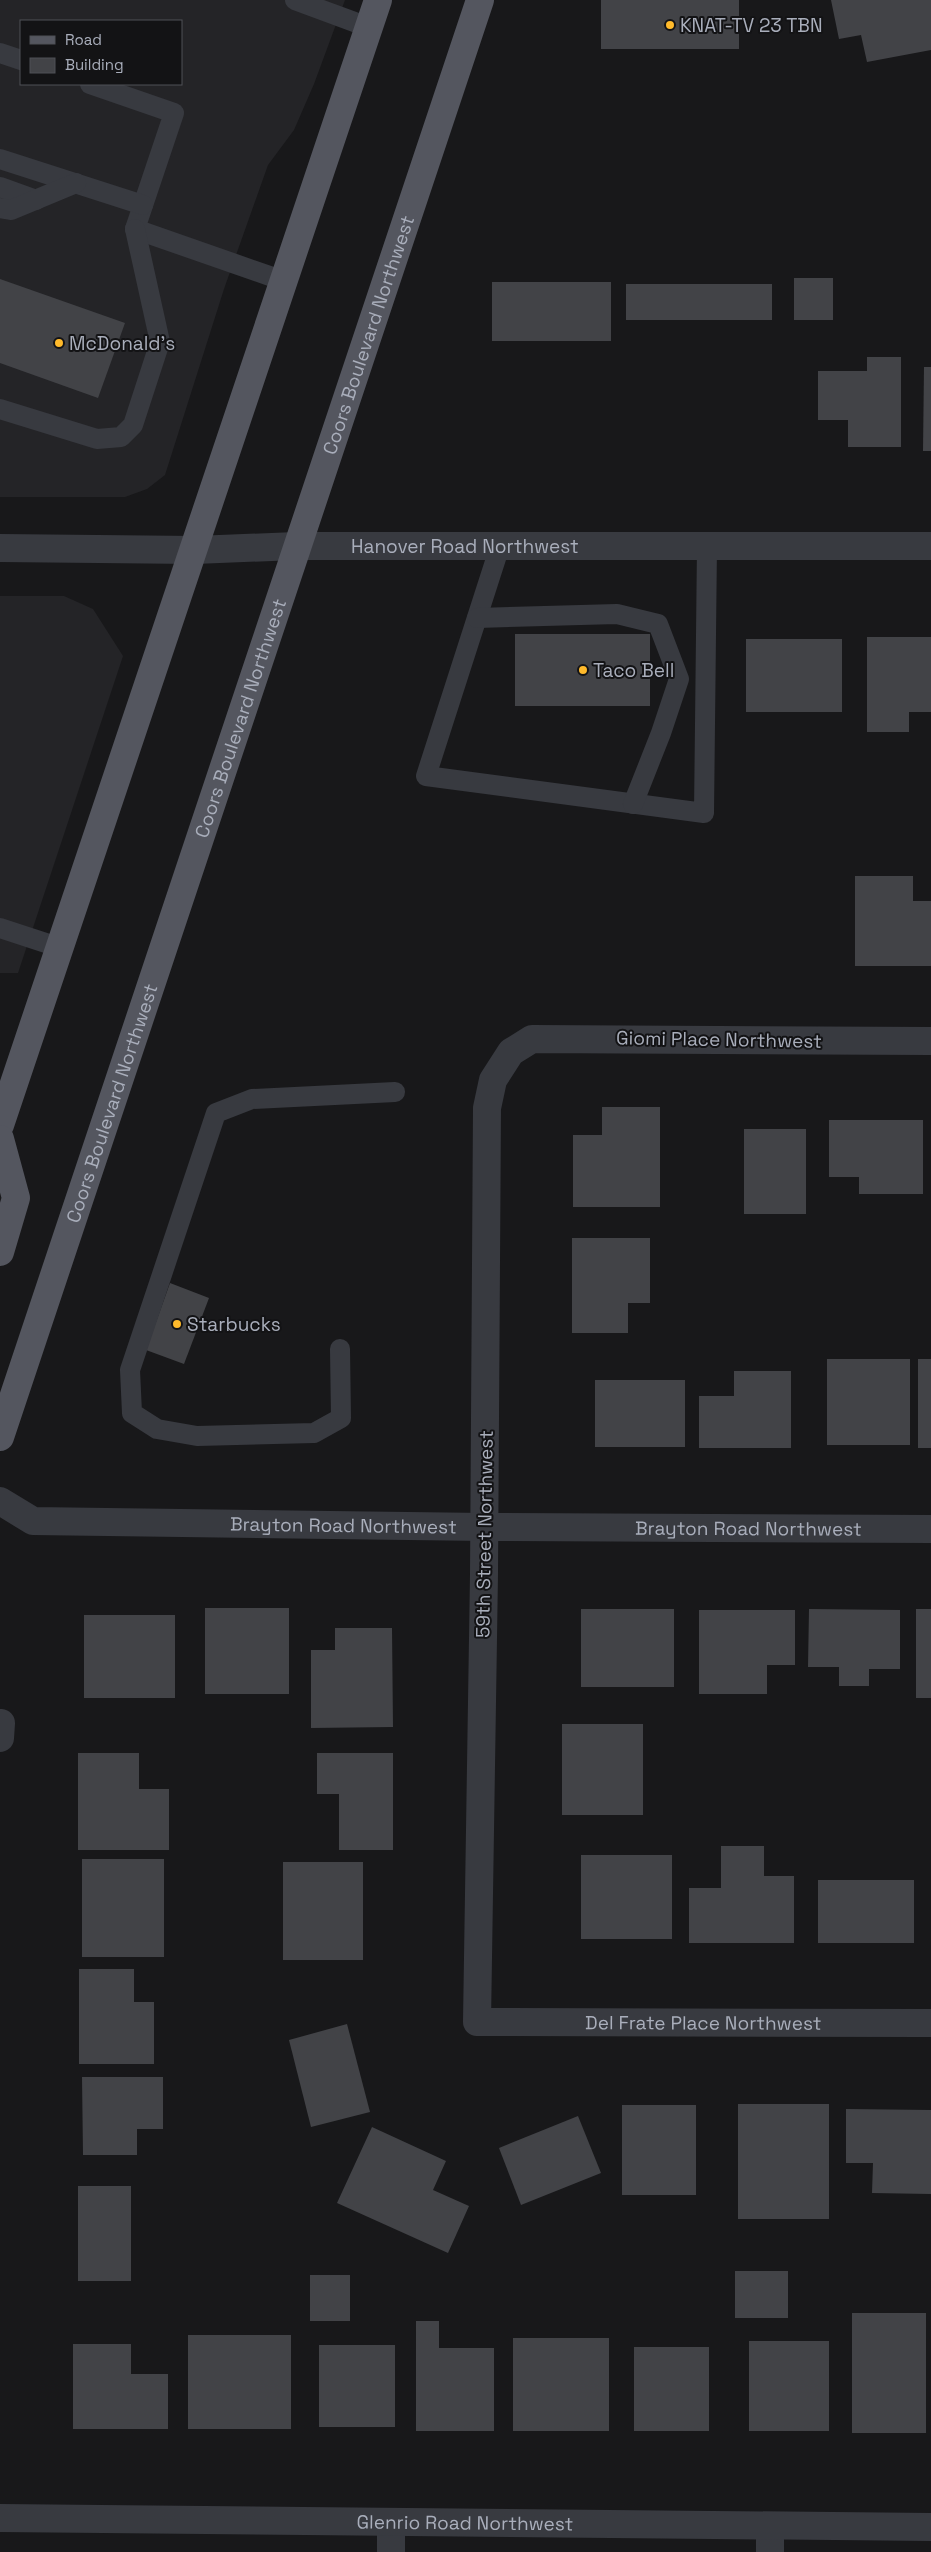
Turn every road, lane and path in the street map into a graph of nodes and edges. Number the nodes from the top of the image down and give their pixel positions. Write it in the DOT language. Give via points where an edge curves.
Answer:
graph roads {
  1 [pos="295,0"];
  2 [pos="378,0"];
  3 [pos="480,0"];
  4 [pos="368,28"];
  5 [pos="0,53"];
  6 [pos="20,60"];
  7 [pos="93,85"];
  8 [pos="0,159"];
  9 [pos="76,183"];
  10 [pos="0,187"];
  11 [pos="36,200"];
  12 [pos="143,205"];
  13 [pos="0,208"];
  14 [pos="135,229"];
  15 [pos="284,281"];
  16 [pos="0,408"];
  17 [pos="296,546"];
  18 [pos="500,546"];
  19 [pos="707,546"];
  20 [pos="931,546"];
  21 [pos="0,548"];
  22 [pos="195,550"];
  23 [pos="477,618"];
  24 [pos="633,804"];
  25 [pos="0,928"];
  26 [pos="58,947"];
  27 [pos="931,1041"];
  28 [pos="511,1052"];
  29 [pos="395,1092"];
  30 [pos="0,1126"];
  31 [pos="0,1139"];
  32 [pos="0,1252"];
  33 [pos="340,1349"];
  34 [pos="0,1437"];
  35 [pos="0,1501"];
  36 [pos="485,1527"];
  37 [pos="931,1529"];
  38 [pos="477,2022"];
  39 [pos="931,2023"];
  40 [pos="0,2518"];
  41 [pos="391,2523"];
  42 [pos="931,2526"];
  43 [pos="770,2539"];
  44 [pos="391,2552"];
  1 -- 4 [label="lane"];
  2 -- 4 [label="main road"];
  3 -- 17 [label="main road, Coors Boulevard Northwest"];
  4 -- 15 [label="main road"];
  5 -- 6 [label="lane"];
  7 -- 12 [label="lane" via="174,113"];
  8 -- 9 [label="lane"];
  9 -- 11 [label="lane"];
  9 -- 12 [label="lane"];
  10 -- 11 [label="lane"];
  11 -- 13 [label="lane" via="11,210"];
  12 -- 14 [label="lane"];
  14 -- 15 [label="lane"];
  14 -- 16 [label="lane" via="160,342 133,425 121,437 97,439"];
  15 -- 22 [label="main road"];
  17 -- 18 [label="street, Hanover Road Northwest"];
  17 -- 22 [label="street, Hanover Road Northwest"];
  17 -- 34 [label="main road, Coors Boulevard Northwest"];
  18 -- 19 [label="street, Hanover Road Northwest"];
  18 -- 23 [label="lane"];
  19 -- 20 [label="street, Hanover Road Northwest"];
  19 -- 24 [label="lane" via="704,813"];
  21 -- 22 [label="street, Hanover Road Northwest"];
  22 -- 26 [label="main road"];
  23 -- 24 [label="lane" via="617,614 658,624 679,679"];
  23 -- 24 [label="lane" via="426,776"];
  25 -- 26 [label="lane"];
  26 -- 30 [label="main road"];
  27 -- 28 [label="street, Giomi Place Northwest" via="562,1038 532,1039"];
  28 -- 36 [label="street, 59th Street Northwest" via="493,1080 488,1108"];
  29 -- 33 [label="lane" via="252,1099 216,1113 130,1370 132,1413 157,1429 197,1436 314,1434 341,1418"];
  31 -- 32 [label="main road" via="16,1198"];
  35 -- 36 [label="street, Brayton Road Northwest" via="33,1521"];
  36 -- 37 [label="street, Brayton Road Northwest"];
  36 -- 38 [label="street, 59th Street Northwest"];
  38 -- 39 [label="street, Del Frate Place Northwest"];
  40 -- 41 [label="street, Glenrio Road Northwest"];
  41 -- 43 [label="street, Glenrio Road Northwest"];
  41 -- 44 [label="street"];
  42 -- 43 [label="street, Glenrio Road Northwest"];
}
